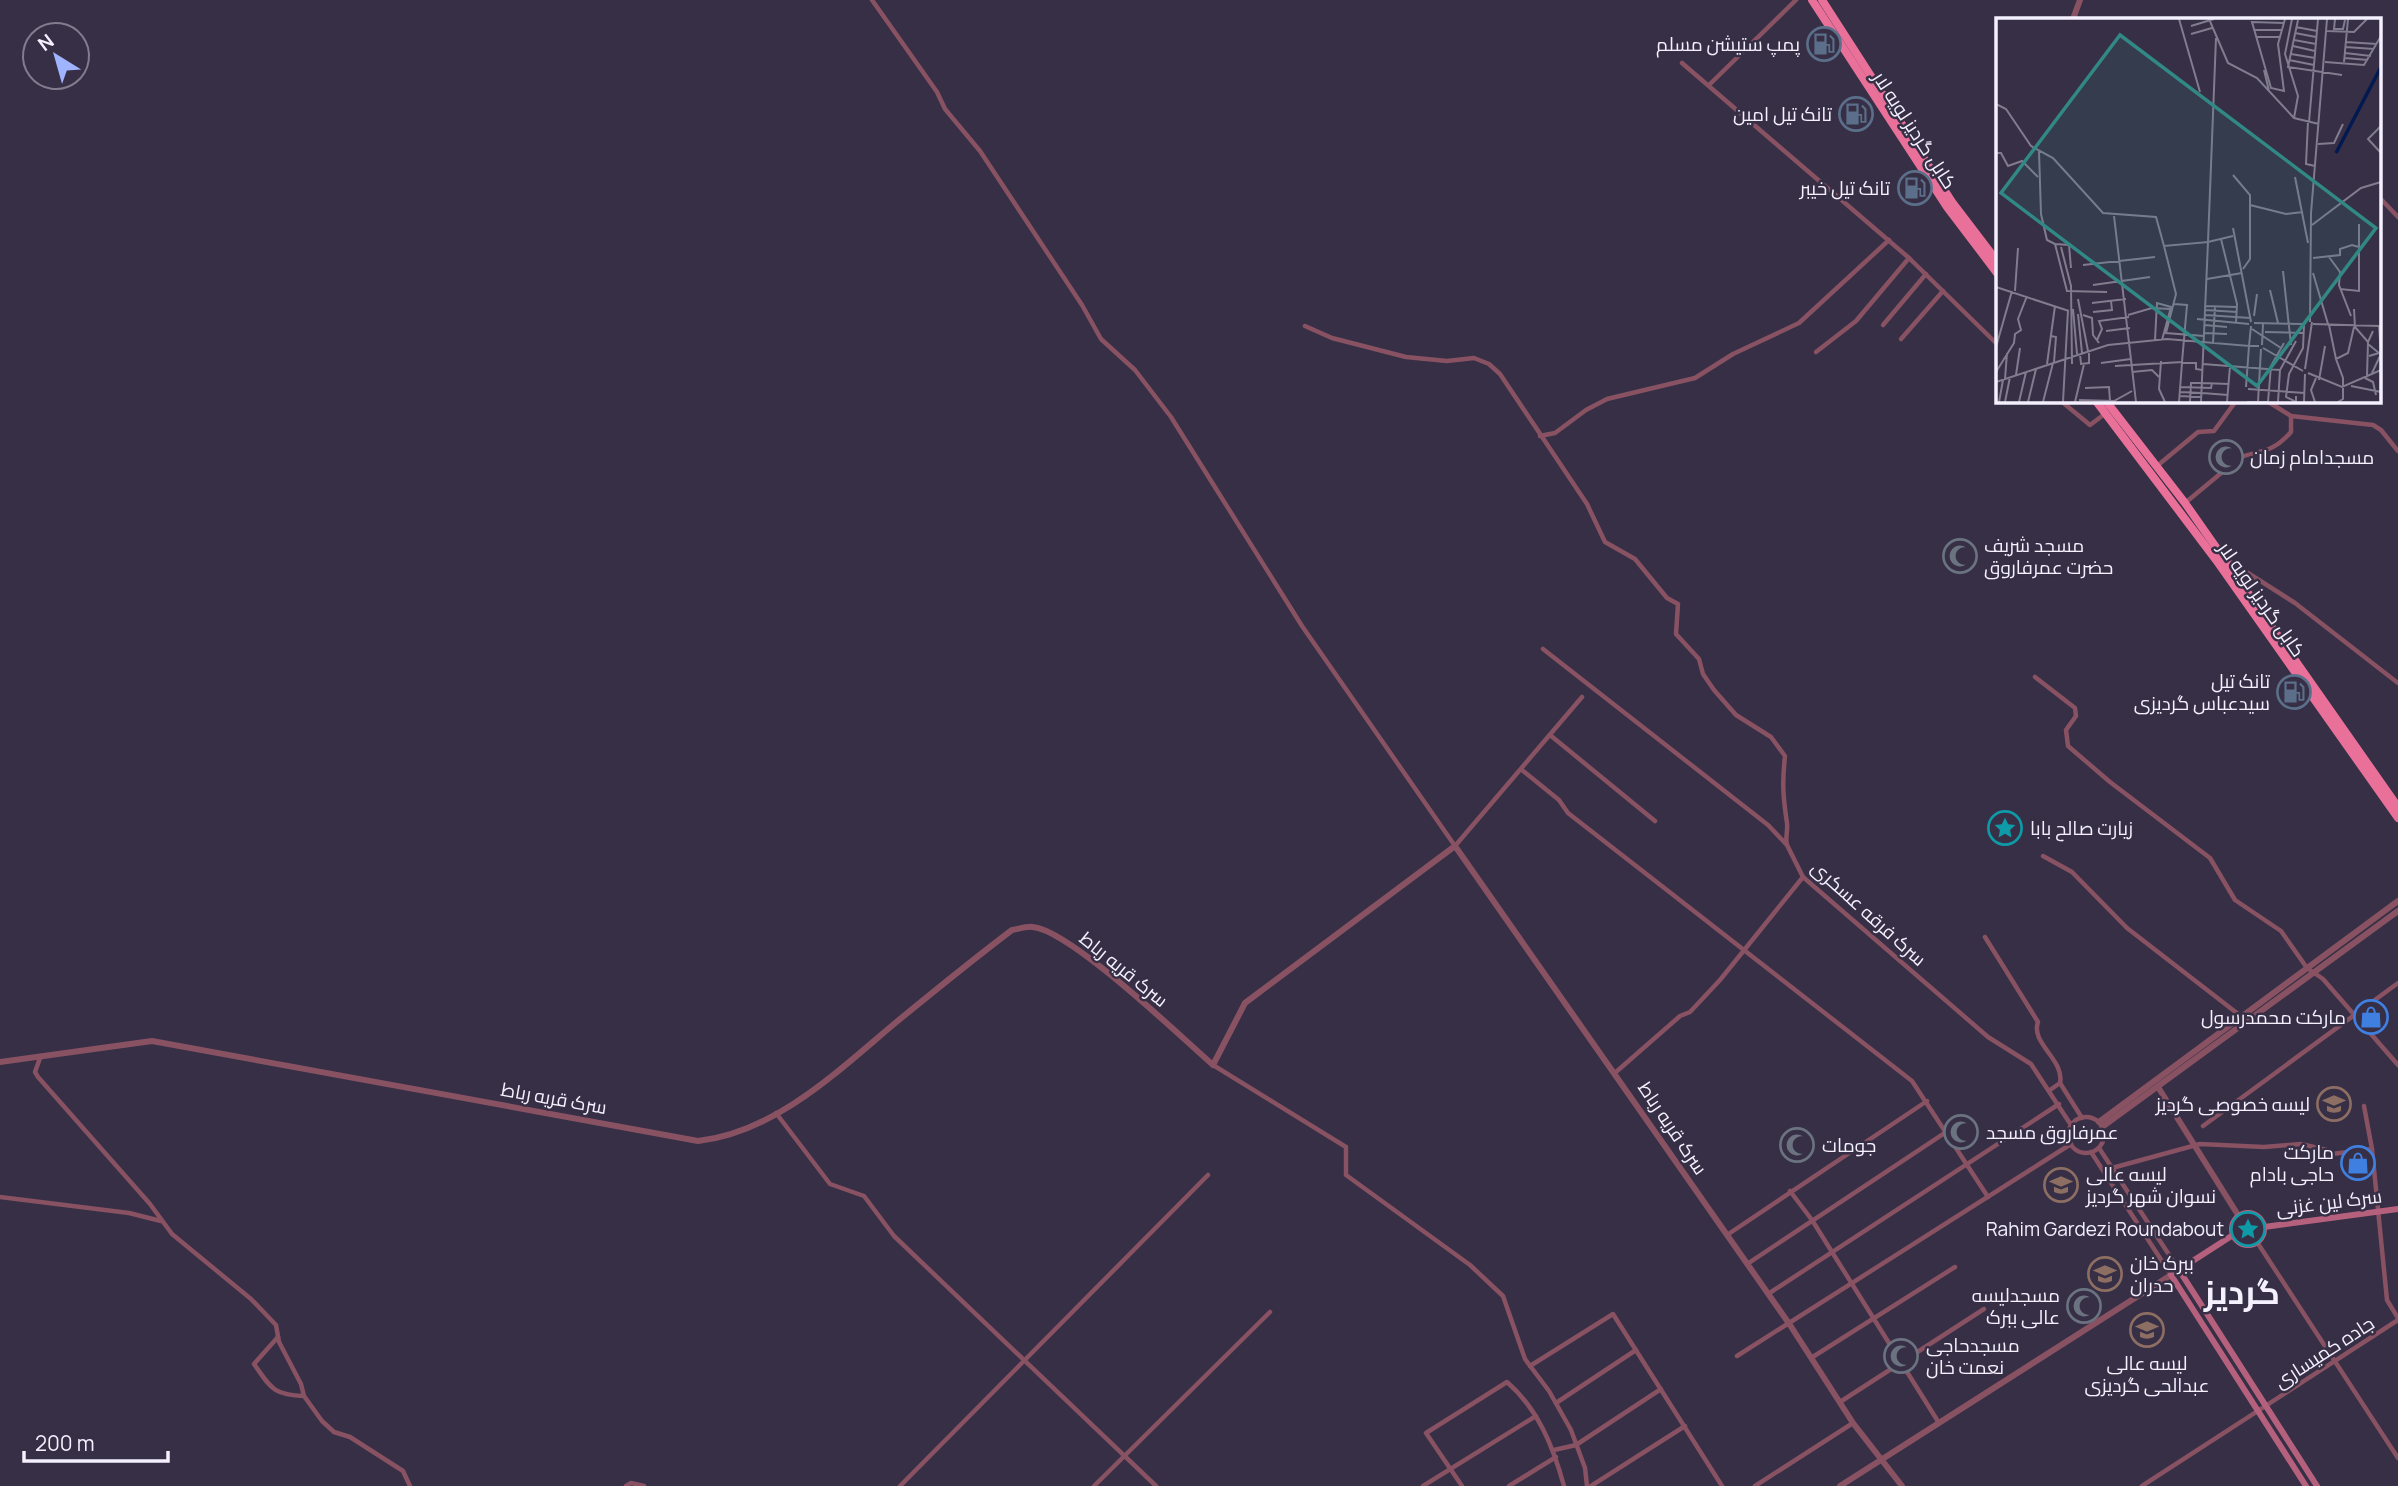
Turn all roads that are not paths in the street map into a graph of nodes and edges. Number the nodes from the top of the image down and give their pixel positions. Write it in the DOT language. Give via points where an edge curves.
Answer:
graph roads {
  1 [pos="872,0"];
  2 [pos="1796,0"];
  3 [pos="1812,0"];
  4 [pos="1822,0"];
  5 [pos="2080,0"];
  6 [pos="2074,18"];
  7 [pos="1682,64"];
  8 [pos="1709,85"];
  9 [pos="2380,200"];
  10 [pos="2398,217"];
  11 [pos="1889,240"];
  12 [pos="1909,258"];
  13 [pos="1996,260"];
  14 [pos="1996,272"];
  15 [pos="1926,274"];
  16 [pos="1943,291"];
  17 [pos="1883,325"];
  18 [pos="1305,326"];
  19 [pos="1900,339"];
  20 [pos="1996,343"];
  21 [pos="1816,352"];
  22 [pos="2062,402"];
  23 [pos="2097,402"];
  24 [pos="2107,402"];
  25 [pos="2235,402"];
  26 [pos="2269,402"];
  27 [pos="2106,413"];
  28 [pos="2291,416"];
  29 [pos="1540,436"];
  30 [pos="2398,451"];
  31 [pos="2157,466"];
  32 [pos="2185,503"];
  33 [pos="2222,557"];
  34 [pos="1543,649"];
  35 [pos="2035,677"];
  36 [pos="2398,683"];
  37 [pos="1582,697"];
  38 [pos="1550,735"];
  39 [pos="1522,770"];
  40 [pos="2398,807"];
  41 [pos="2398,818"];
  42 [pos="1655,821"];
  43 [pos="1787,845"];
  44 [pos="1455,846"];
  45 [pos="2043,856"];
  46 [pos="1803,877"];
  47 [pos="2398,901"];
  48 [pos="2398,911"];
  49 [pos="1985,937"];
  50 [pos="1742,950"];
  51 [pos="2311,970"];
  52 [pos="2398,983"];
  53 [pos="2356,1014"];
  54 [pos="2242,1017"];
  55 [pos="40,1058"];
  56 [pos="0,1062"];
  57 [pos="1213,1065"];
  58 [pos="2398,1065"];
  59 [pos="1616,1072"];
  60 [pos="2060,1083"];
  61 [pos="2158,1087"];
  62 [pos="2050,1090"];
  63 [pos="1927,1101"];
  64 [pos="2059,1104"];
  65 [pos="2364,1106"];
  66 [pos="776,1113"];
  67 [pos="2082,1118"];
  68 [pos="2071,1125"];
  69 [pos="2101,1125"];
  70 [pos="2203,1126"];
  71 [pos="1946,1132"];
  72 [pos="2071,1144"];
  73 [pos="2194,1145"];
  74 [pos="2099,1147"];
  75 [pos="2372,1149"];
  76 [pos="2091,1153"];
  77 [pos="1966,1164"];
  78 [pos="2112,1168"];
  79 [pos="1208,1175"];
  80 [pos="1790,1191"];
  81 [pos="0,1197"];
  82 [pos="1988,1198"];
  83 [pos="2398,1209"];
  84 [pos="2377,1212"];
  85 [pos="2238,1215"];
  86 [pos="1812,1220"];
  87 [pos="163,1222"];
  88 [pos="2264,1227"];
  89 [pos="1727,1235"];
  90 [pos="2233,1235"];
  91 [pos="2257,1242"];
  92 [pos="1831,1250"];
  93 [pos="1747,1264"];
  94 [pos="1955,1266"];
  95 [pos="2179,1270"];
  96 [pos="2171,1275"];
  97 [pos="1852,1284"];
  98 [pos="1768,1294"];
  99 [pos="1984,1309"];
  100 [pos="1270,1312"];
  101 [pos="1873,1317"];
  102 [pos="2398,1319"];
  103 [pos="1790,1325"];
  104 [pos="279,1336"];
  105 [pos="1636,1350"];
  106 [pos="1737,1356"];
  107 [pos="1811,1359"];
  108 [pos="1027,1360"];
  109 [pos="2337,1362"];
  110 [pos="1902,1363"];
  111 [pos="1530,1366"];
  112 [pos="1661,1389"];
  113 [pos="304,1396"];
  114 [pos="1556,1403"];
  115 [pos="1840,1403"];
  116 [pos="2266,1406"];
  117 [pos="2258,1412"];
  118 [pos="1536,1416"];
  119 [pos="1853,1423"];
  120 [pos="1939,1423"];
  121 [pos="1685,1426"];
  122 [pos="1576,1445"];
  123 [pos="1554,1450"];
  124 [pos="1125,1455"];
  125 [pos="1556,1457"];
  126 [pos="2398,1458"];
  127 [pos="1881,1460"];
  128 [pos="1451,1470"];
  129 [pos="2150,1484"];
  130 [pos="411,1486"];
  131 [pos="626,1486"];
  132 [pos="644,1486"];
  133 [pos="900,1486"];
  134 [pos="1094,1486"];
  135 [pos="1156,1486"];
  136 [pos="1423,1486"];
  137 [pos="1462,1486"];
  138 [pos="1509,1486"];
  139 [pos="1564,1486"];
  140 [pos="1589,1486"];
  141 [pos="1722,1486"];
  142 [pos="1755,1486"];
  143 [pos="1840,1486"];
  144 [pos="1902,1486"];
  145 [pos="2142,1486"];
  146 [pos="2306,1486"];
  147 [pos="2317,1486"];
  1 -- 44 [label="street" via="945,109 980,151 1101,339 1135,370 1171,417 1302,626"];
  2 -- 8 [label="street"];
  3 -- 14 [label="highway, کابل گردیز لویه لار" via="1947,207"];
  4 -- 13 [label="highway, کابل گردیز لویه لار" via="1945,192"];
  5 -- 6 [label="street"];
  7 -- 8 [label="street"];
  8 -- 11 [label="street"];
  9 -- 10 [label="street"];
  11 -- 12 [label="street"];
  11 -- 29 [label="street" via="1799,323 1732,354 1695,378 1607,399 1555,433"];
  12 -- 15 [label="street"];
  12 -- 21 [label="street" via="1856,321"];
  15 -- 16 [label="street"];
  15 -- 17 [label="street"];
  16 -- 19 [label="street"];
  16 -- 20 [label="street"];
  18 -- 29 [label="street" via="1332,338 1406,357 1482,361 1516,393"];
  22 -- 27 [label="street" via="2090,425"];
  23 -- 27 [label="highway, کابل گردیز لویه لار"];
  24 -- 31 [label="highway, کابل گردیز لویه لار"];
  25 -- 31 [label="street" via="2214,431 2198,432"];
  26 -- 28 [label="street"];
  27 -- 41 [label="highway, کابل گردیز لویه لار"];
  28 -- 30 [label="street" via="2373,425"];
  28 -- 32 [label="street" via="2291,432 2281,443 2229,462"];
  29 -- 43 [label="street" via="1587,504 1605,542 1635,559 1667,598 1678,604 1676,634 1699,659 1714,690 1736,715 1771,737 1785,756 1781,799"];
  31 -- 32 [label="highway, کابل گردیز لویه لار"];
  32 -- 33 [label="highway, کابل گردیز لویه لار"];
  33 -- 36 [label="street" via="2295,603"];
  33 -- 40 [label="highway, کابل گردیز لویه لار"];
  34 -- 43 [label="street, سرک فرقه عسکری" via="1768,825"];
  35 -- 51 [label="street" via="2075,708 2076,716 2066,730 2068,746 2210,859 2235,900 2281,931"];
  37 -- 38 [label="street"];
  38 -- 39 [label="street"];
  38 -- 42 [label="street"];
  39 -- 44 [label="street"];
  39 -- 50 [label="street" via="1568,813"];
  43 -- 46 [label="street, سرک فرقه عسکری"];
  44 -- 57 [label="street" via="1245,1003"];
  44 -- 59 [label="street, سرک قریه رباط"];
  45 -- 54 [label="street" via="2072,872 2127,928"];
  46 -- 50 [label="street"];
  46 -- 62 [label="street, سرک فرقه عسکری" via="1988,1037 2031,1063"];
  47 -- 51 [label="street"];
  48 -- 51 [label="street"];
  49 -- 60 [label="street" via="2038,1022 2037,1034 2060,1071"];
  50 -- 59 [label="street" via="1690,1012"];
  50 -- 63 [label="street" via="1912,1081"];
  51 -- 53 [label="street"];
  51 -- 54 [label="street"];
  51 -- 61 [label="street"];
  52 -- 53 [label="street"];
  53 -- 58 [label="street"];
  53 -- 70 [label="street"];
  54 -- 69 [label="street"];
  55 -- 56 [label="street, سرک قریه رباط"];
  55 -- 66 [label="street, سرک قریه رباط" via="152,1041 698,1141 723,1138"];
  55 -- 87 [label="street" via="35,1072 38,1077"];
  57 -- 66 [label="street, سرک قریه رباط" via="1057,935 1032,927 1012,930 829,1078"];
  57 -- 111 [label="street" via="1346,1147 1346,1175 1469,1265 1503,1296"];
  59 -- 89 [label="street, سرک قریه رباط"];
  60 -- 62 [label="street"];
  60 -- 67 [label="street"];
  61 -- 69 [label="street"];
  61 -- 73 [label="street"];
  62 -- 64 [label="street, سرک فرقه عسکری"];
  63 -- 71 [label="street"];
  63 -- 80 [label="street"];
  64 -- 68 [label="street, سرک فرقه عسکری"];
  64 -- 77 [label="street"];
  65 -- 75 [label="street"];
  66 -- 108 [label="street" via="830,1184 864,1196 894,1236"];
  67 -- 68 [label="street"];
  67 -- 69 [label="street"];
  68 -- 72 [label="street"];
  69 -- 74 [label="street" via="2104,1138"];
  71 -- 77 [label="street"];
  71 -- 86 [label="street"];
  72 -- 76 [label="street"];
  72 -- 82 [label="street"];
  73 -- 75 [label="street" via="2301,1144 2332,1154"];
  73 -- 78 [label="street"];
  73 -- 85 [label="street"];
  74 -- 76 [label="street"];
  74 -- 78 [label="street"];
  75 -- 84 [label="street"];
  76 -- 96 [label="street"];
  77 -- 82 [label="street"];
  77 -- 92 [label="street"];
  78 -- 95 [label="street"];
  79 -- 108 [label="street"];
  80 -- 86 [label="street"];
  80 -- 89 [label="street"];
  81 -- 87 [label="street" via="129,1213"];
  82 -- 97 [label="street"];
  83 -- 84 [label="main road, سرک لین غزنی"];
  84 -- 88 [label="main road, سرک لین غزنی"];
  84 -- 102 [label="street" via="2387,1300"];
  85 -- 88 [label="main road" via="2255,1214"];
  85 -- 90 [label="main road" via="2232,1224"];
  86 -- 92 [label="street"];
  86 -- 93 [label="street"];
  87 -- 104 [label="street" via="251,1299 276,1325"];
  88 -- 91 [label="main road"];
  89 -- 93 [label="street, سرک قریه رباط"];
  90 -- 91 [label="main road" via="2246,1245"];
  90 -- 95 [label="main road"];
  91 -- 109 [label="street"];
  92 -- 97 [label="street"];
  92 -- 98 [label="street"];
  93 -- 98 [label="street, سرک قریه رباط"];
  94 -- 101 [label="street"];
  95 -- 96 [label="main road"];
  95 -- 116 [label="main road"];
  96 -- 117 [label="main road"];
  96 -- 120 [label="street"];
  97 -- 101 [label="street"];
  97 -- 103 [label="street"];
  98 -- 103 [label="street, سرک قریه رباط"];
  99 -- 110 [label="street"];
  100 -- 124 [label="street"];
  101 -- 107 [label="street"];
  101 -- 110 [label="street"];
  102 -- 109 [label="street, جاده کمیساری"];
  103 -- 106 [label="street"];
  103 -- 107 [label="street, سرک قریه رباط"];
  104 -- 113 [label="street"];
  104 -- 113 [label="street" via="254,1364 274,1391"];
  105 -- 111 [label="street" via="1613,1314"];
  105 -- 112 [label="street"];
  105 -- 114 [label="street"];
  107 -- 115 [label="street, سرک قریه رباط"];
  108 -- 124 [label="street"];
  108 -- 133 [label="street"];
  109 -- 116 [label="street, جاده کمیساری"];
  109 -- 126 [label="street"];
  110 -- 115 [label="street"];
  110 -- 120 [label="street"];
  111 -- 114 [label="street"];
  112 -- 121 [label="street"];
  112 -- 122 [label="street"];
  113 -- 130 [label="street" via="334,1432 350,1437 403,1471"];
  114 -- 122 [label="street"];
  115 -- 119 [label="street, سرک قریه رباط"];
  116 -- 117 [label="street, جاده کمیساری"];
  116 -- 147 [label="main road"];
  117 -- 129 [label="street, جاده کمیساری"];
  117 -- 146 [label="main road"];
  118 -- 123 [label="street"];
  118 -- 128 [label="street"];
  118 -- 128 [label="street" via="1507,1382 1426,1433"];
  119 -- 127 [label="street, سرک قریه رباط"];
  119 -- 142 [label="street"];
  120 -- 127 [label="street"];
  121 -- 140 [label="street"];
  121 -- 141 [label="street"];
  122 -- 123 [label="street"];
  122 -- 140 [label="street"];
  123 -- 125 [label="street"];
  124 -- 134 [label="street"];
  124 -- 135 [label="street"];
  125 -- 138 [label="street"];
  125 -- 139 [label="street"];
  127 -- 143 [label="street"];
  127 -- 144 [label="street, سرک قریه رباط"];
  128 -- 136 [label="street"];
  128 -- 137 [label="street"];
  129 -- 145 [label="street, جاده کمیساری"];
  131 -- 132 [label="street"];
}
